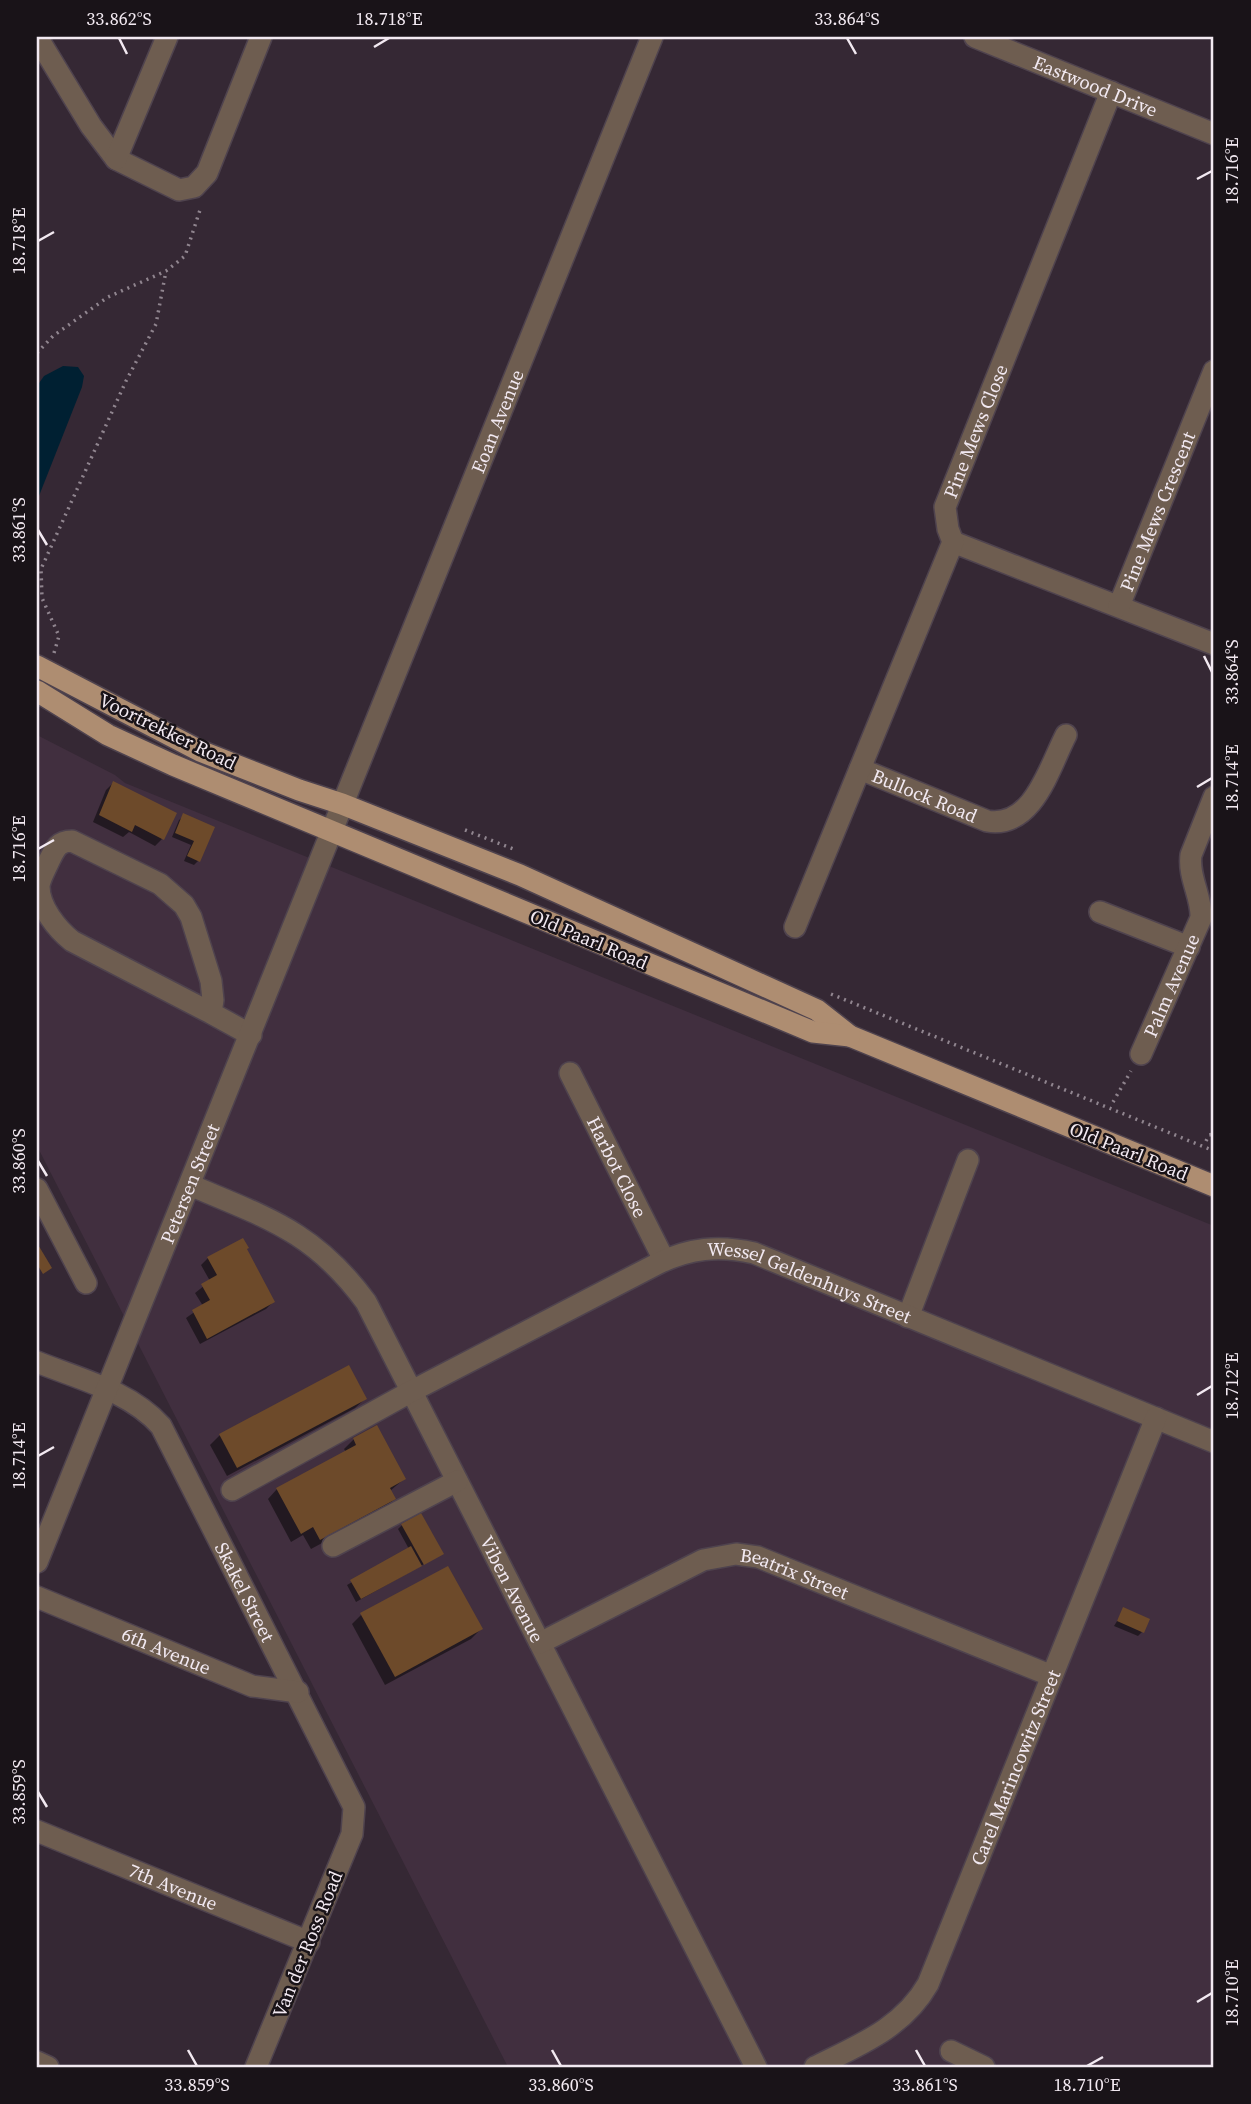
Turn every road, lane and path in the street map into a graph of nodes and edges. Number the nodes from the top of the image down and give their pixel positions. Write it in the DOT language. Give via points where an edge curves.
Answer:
graph roads {
  1 [pos="37,37"];
  2 [pos="167,37"];
  3 [pos="261,37"];
  4 [pos="652,37"];
  5 [pos="975,37"];
  6 [pos="1111,92"];
  7 [pos="1214,134"];
  8 [pos="116,159"];
  9 [pos="194,187"];
  10 [pos="166,271"];
  11 [pos="37,353"];
  12 [pos="1214,371"];
  13 [pos="953,542"];
  14 [pos="1119,606"];
  15 [pos="1214,644"];
  16 [pos="54,653"];
  17 [pos="37,666"];
  18 [pos="37,691"];
  19 [pos="1066,735"];
  20 [pos="860,769"];
  21 [pos="1214,797"];
  22 [pos="342,804"];
  23 [pos="331,831"];
  24 [pos="1100,912"];
  25 [pos="795,927"];
  26 [pos="1189,947"];
  27 [pos="211,1013"];
  28 [pos="251,1035"];
  29 [pos="850,1037"];
  30 [pos="1140,1054"];
  31 [pos="570,1073"];
  32 [pos="1113,1102"];
  33 [pos="1214,1134"];
  34 [pos="1206,1141"];
  35 [pos="968,1160"];
  36 [pos="190,1185"];
  37 [pos="1214,1186"];
  38 [pos="37,1189"];
  39 [pos="664,1260"];
  40 [pos="86,1283"];
  41 [pos="908,1317"];
  42 [pos="37,1363"];
  43 [pos="107,1390"];
  44 [pos="411,1391"];
  45 [pos="1156,1418"];
  46 [pos="1214,1442"];
  47 [pos="457,1481"];
  48 [pos="232,1490"];
  49 [pos="333,1546"];
  50 [pos="37,1562"];
  51 [pos="37,1597"];
  52 [pos="540,1643"];
  53 [pos="1052,1676"];
  54 [pos="298,1692"];
  55 [pos="355,1819"];
  56 [pos="37,1831"];
  57 [pos="309,1942"];
  58 [pos="951,2051"];
  59 [pos="37,2063"];
  60 [pos="48,2067"];
  61 [pos="257,2067"];
  62 [pos="756,2067"];
  63 [pos="815,2067"];
  64 [pos="984,2067"];
  1 -- 8 [label="street"];
  2 -- 8 [label="street"];
  3 -- 9 [label="street" via="207,173"];
  4 -- 22 [label="street, Eoan Avenue"];
  5 -- 6 [label="street, Eastwood Drive"];
  6 -- 7 [label="street, Eastwood Drive"];
  6 -- 13 [label="street, Pine Mews Close" via="945,507"];
  8 -- 9 [label="street" via="179,190"];
  9 -- 10 [label="path" via="200,211 185,256"];
  10 -- 11 [label="path" via="108,297"];
  10 -- 16 [label="path" via="156,324 41,569 42,598 60,636"];
  12 -- 14 [label="street, Pine Mews Crescent"];
  13 -- 14 [label="street, Pine Mews Crescent"];
  13 -- 20 [label="street"];
  14 -- 15 [label="street"];
  17 -- 22 [label="main road, Voortrekker Road" via="200,751"];
  18 -- 23 [label="main road, Voortrekker Road" via="150,755"];
  19 -- 20 [label="street, Bullock Road" via="1034,800 1005,822 987,821"];
  20 -- 25 [label="street"];
  21 -- 26 [label="street, Palm Avenue" via="1191,855 1202,915"];
  22 -- 23 [label="street, Petersen Street"];
  22 -- 29 [label="main road, Old Paarl Road" via="520,875 817,1010"];
  23 -- 28 [label="street, Petersen Street"];
  23 -- 29 [label="main road, Old Paarl Road" via="813,1032"];
  24 -- 26 [label="street"];
  26 -- 30 [label="street, Palm Avenue"];
  27 -- 27 [label="street" via="211,981 184,905 160,884 72,841 60,843 39,883 61,933"];
  27 -- 28 [label="street"];
  28 -- 36 [label="street, Petersen Street"];
  29 -- 37 [label="main road, Old Paarl Road"];
  30 -- 32 [label="path"];
  31 -- 39 [label="street, Harbot Close"];
  33 -- 34 [label="path"];
  35 -- 41 [label="street"];
  36 -- 43 [label="street, Petersen Street"];
  36 -- 44 [label="street, Viben Avenue" via="271,1218 335,1264 366,1303"];
  38 -- 40 [label="street"];
  39 -- 41 [label="street, Wessel Geldenhuys Street" via="709,1248 754,1253"];
  39 -- 44 [label="street, Wessel Geldenhuys Street"];
  41 -- 45 [label="street, Wessel Geldenhuys Street"];
  42 -- 43 [label="street, Skakel Street"];
  43 -- 50 [label="street, Petersen Street"];
  43 -- 54 [label="street, Skakel Street" via="148,1412 161,1426"];
  44 -- 47 [label="street, Viben Avenue"];
  44 -- 48 [label="street, Wessel Geldenhuys Street"];
  45 -- 46 [label="street, Wessel Geldenhuys Street"];
  45 -- 53 [label="street, Carel Marincowitz Street"];
  47 -- 49 [label="street"];
  47 -- 52 [label="street, Viben Avenue"];
  51 -- 54 [label="street, 6th Avenue" via="252,1686"];
  52 -- 53 [label="street, Beatrix Street" via="703,1560 736,1554 758,1557"];
  52 -- 62 [label="street, Viben Avenue"];
  53 -- 63 [label="street, Carel Marincowitz Street" via="921,1995 883,2032"];
  54 -- 55 [label="street, Skakel Street" via="349,1794"];
  55 -- 57 [label="street, Van der Ross Road"];
  56 -- 57 [label="street, 7th Avenue"];
  57 -- 61 [label="street, Van der Ross Road"];
  58 -- 64 [label="street"];
  59 -- 60 [label="street"];
}
